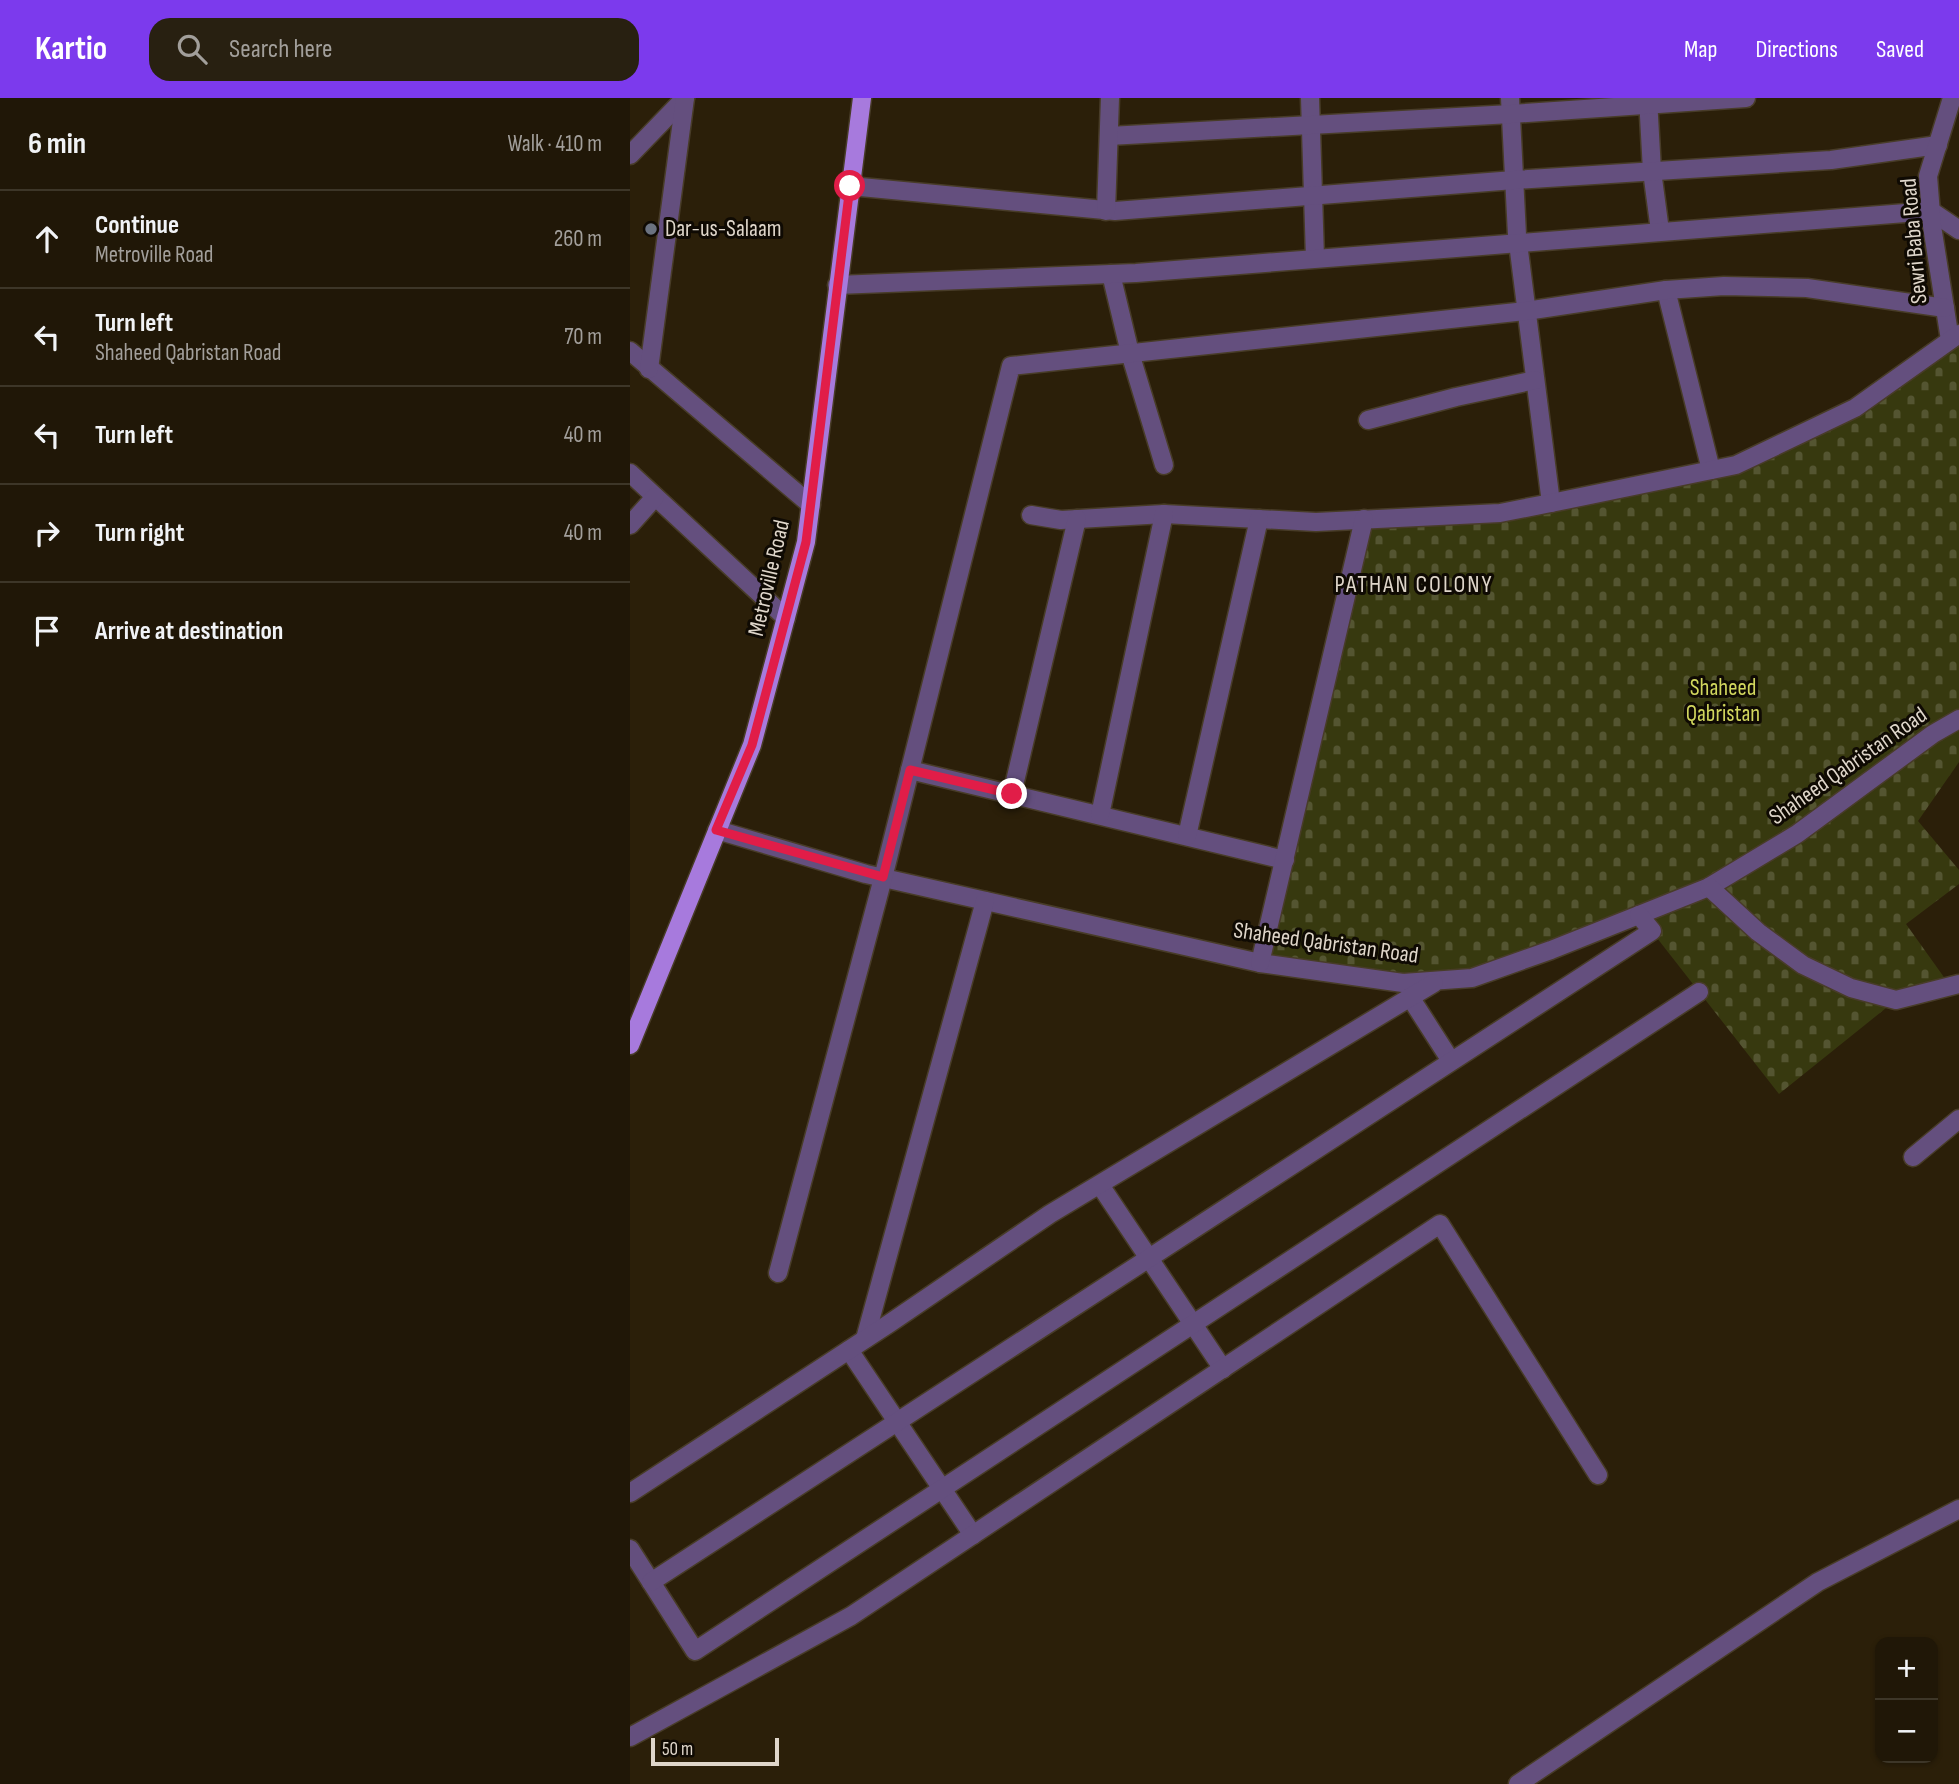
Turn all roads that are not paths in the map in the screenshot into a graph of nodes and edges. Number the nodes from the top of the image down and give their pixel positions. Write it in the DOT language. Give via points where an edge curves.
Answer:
graph roads {
  1 [pos="862,98"];
  2 [pos="1110,98"];
  3 [pos="1310,98"];
  4 [pos="1746,98"];
  5 [pos="1952,98"];
  6 [pos="1648,101"];
  7 [pos="1511,106"];
  8 [pos="1311,125"];
  9 [pos="1109,136"];
  10 [pos="1938,145"];
  11 [pos="630,155"];
  12 [pos="1652,171"];
  13 [pos="1514,180"];
  14 [pos="850,186"];
  15 [pos="1313,196"];
  16 [pos="1106,211"];
  17 [pos="1931,211"];
  18 [pos="1959,230"];
  19 [pos="1660,231"];
  20 [pos="1518,242"];
  21 [pos="1315,258"];
  22 [pos="1111,274"];
  23 [pos="837,285"];
  24 [pos="1666,290"];
  25 [pos="1945,309"];
  26 [pos="1526,311"];
  27 [pos="1954,337"];
  28 [pos="630,351"];
  29 [pos="1130,353"];
  30 [pos="649,369"];
  31 [pos="1535,380"];
  32 [pos="1368,420"];
  33 [pos="1164,465"];
  34 [pos="1711,471"];
  35 [pos="630,473"];
  36 [pos="655,497"];
  37 [pos="1551,503"];
  38 [pos="811,505"];
  39 [pos="1164,514"];
  40 [pos="1031,515"];
  41 [pos="1077,519"];
  42 [pos="1259,519"];
  43 [pos="1364,519"];
  44 [pos="630,525"];
  45 [pos="786,618"];
  46 [pos="1959,719"];
  47 [pos="910,770"];
  48 [pos="1012,794"];
  49 [pos="1100,816"];
  50 [pos="716,830"];
  51 [pos="1187,836"];
  52 [pos="1285,860"];
  53 [pos="883,877"];
  54 [pos="1709,887"];
  55 [pos="985,901"];
  56 [pos="1639,915"];
  57 [pos="1261,963"];
  58 [pos="1438,981"];
  59 [pos="1959,984"];
  60 [pos="1699,992"];
  61 [pos="1410,997"];
  62 [pos="630,1045"];
  63 [pos="1451,1061"];
  64 [pos="1959,1119"];
  65 [pos="1913,1157"];
  66 [pos="1100,1185"];
  67 [pos="1149,1258"];
  68 [pos="778,1273"];
  69 [pos="1193,1325"];
  70 [pos="865,1339"];
  71 [pos="849,1350"];
  72 [pos="1223,1369"];
  73 [pos="897,1422"];
  74 [pos="1598,1475"];
  75 [pos="942,1489"];
  76 [pos="630,1493"];
  77 [pos="1959,1509"];
  78 [pos="973,1535"];
  79 [pos="630,1549"];
  80 [pos="651,1582"];
  81 [pos="630,1737"];
  82 [pos="1518,1784"];
  1 -- 14 [label="main road, Metroville Road"];
  2 -- 9 [label="street"];
  3 -- 8 [label="street"];
  4 -- 6 [label="street"];
  5 -- 10 [label="street, Sewri Baba Road"];
  6 -- 7 [label="street"];
  6 -- 12 [label="street"];
  7 -- 8 [label="street"];
  7 -- 13 [label="street"];
  8 -- 9 [label="street"];
  8 -- 15 [label="street"];
  9 -- 16 [label="street"];
  10 -- 12 [label="street" via="1831,160"];
  10 -- 17 [label="street, Sewri Baba Road" via="1928,176"];
  11 -- 30 [label="street" via="685,98"];
  12 -- 13 [label="street"];
  12 -- 19 [label="street"];
  13 -- 15 [label="street"];
  13 -- 20 [label="street"];
  14 -- 16 [label="street"];
  14 -- 23 [label="main road, Metroville Road"];
  15 -- 16 [label="street"];
  15 -- 21 [label="street"];
  17 -- 18 [label="street"];
  17 -- 19 [label="street"];
  17 -- 25 [label="street, Sewri Baba Road"];
  19 -- 20 [label="street"];
  20 -- 21 [label="street"];
  20 -- 26 [label="street"];
  21 -- 22 [label="street"];
  22 -- 23 [label="street"];
  22 -- 29 [label="street"];
  23 -- 38 [label="main road, Metroville Road"];
  24 -- 25 [label="street" via="1807,288"];
  24 -- 26 [label="street"];
  24 -- 34 [label="street"];
  25 -- 27 [label="street, Sewri Baba Road"];
  26 -- 29 [label="street"];
  26 -- 31 [label="street"];
  27 -- 34 [label="street" via="1855,408 1736,465"];
  28 -- 30 [label="street"];
  29 -- 33 [label="street"];
  29 -- 47 [label="street" via="1011,366"];
  30 -- 38 [label="street"];
  31 -- 32 [label="street"];
  31 -- 37 [label="street"];
  34 -- 37 [label="street"];
  35 -- 36 [label="street"];
  36 -- 44 [label="street"];
  36 -- 45 [label="street"];
  37 -- 43 [label="street" via="1500,513"];
  38 -- 45 [label="main road, Metroville Road"];
  39 -- 41 [label="street"];
  39 -- 42 [label="street"];
  39 -- 49 [label="street"];
  40 -- 41 [label="street"];
  41 -- 48 [label="street"];
  42 -- 43 [label="street"];
  42 -- 51 [label="street"];
  43 -- 52 [label="street"];
  45 -- 50 [label="main road, Metroville Road" via="752,745"];
  46 -- 54 [label="street, Shaheed Qabristan Road" via="1797,834"];
  47 -- 48 [label="street"];
  47 -- 53 [label="street"];
  48 -- 49 [label="street"];
  49 -- 51 [label="street"];
  50 -- 53 [label="street, Shaheed Qabristan Road"];
  50 -- 62 [label="main road, Metroville Road"];
  51 -- 52 [label="street"];
  52 -- 57 [label="street"];
  53 -- 55 [label="street, Shaheed Qabristan Road"];
  53 -- 68 [label="street"];
  54 -- 56 [label="street, Shaheed Qabristan Road"];
  54 -- 59 [label="street" via="1803,965 1850,988 1896,1000"];
  55 -- 57 [label="street, Shaheed Qabristan Road"];
  55 -- 70 [label="street"];
  56 -- 58 [label="street, Shaheed Qabristan Road" via="1472,978"];
  56 -- 63 [label="street" via="1652,931"];
  57 -- 58 [label="street, Shaheed Qabristan Road" via="1404,983"];
  58 -- 61 [label="street"];
  60 -- 69 [label="street"];
  61 -- 63 [label="street"];
  61 -- 66 [label="street"];
  63 -- 67 [label="street"];
  64 -- 65 [label="street"];
  66 -- 67 [label="street"];
  66 -- 70 [label="street"];
  67 -- 69 [label="street"];
  67 -- 73 [label="street"];
  69 -- 72 [label="street"];
  69 -- 75 [label="street"];
  70 -- 71 [label="street"];
  71 -- 73 [label="street"];
  71 -- 76 [label="street"];
  72 -- 74 [label="street" via="1440,1224"];
  72 -- 78 [label="street"];
  73 -- 75 [label="street"];
  73 -- 80 [label="street"];
  75 -- 78 [label="street"];
  75 -- 80 [label="street" via="695,1651"];
  77 -- 82 [label="street" via="1818,1582"];
  78 -- 81 [label="street" via="851,1616"];
  79 -- 80 [label="street"];
}
